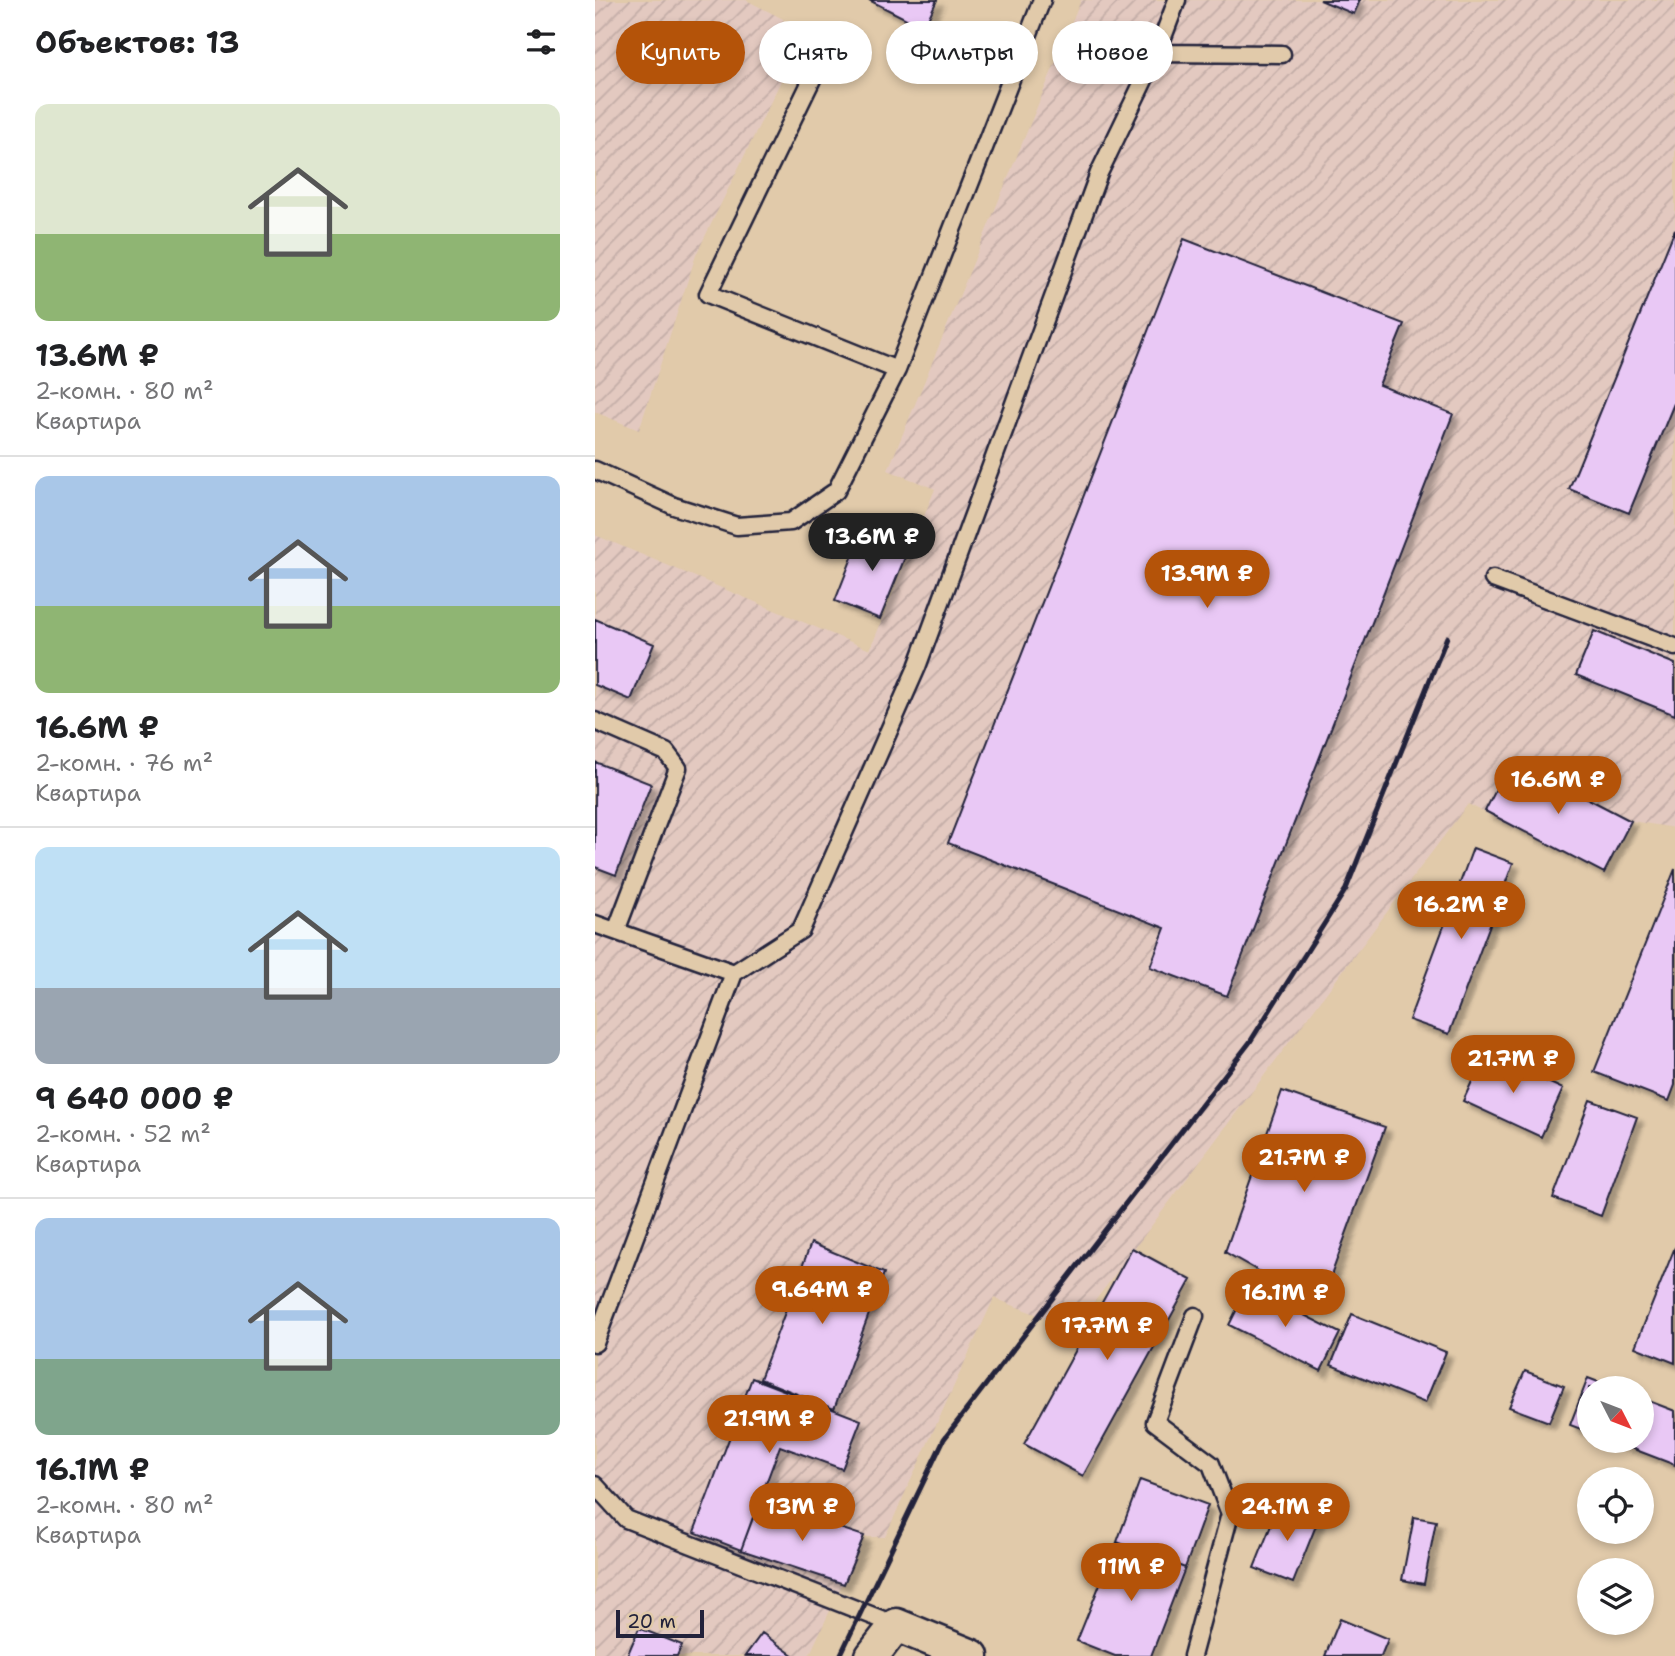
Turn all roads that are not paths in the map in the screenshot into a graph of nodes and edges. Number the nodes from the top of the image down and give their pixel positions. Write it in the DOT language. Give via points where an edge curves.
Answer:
graph roads {
  1 [pos="1042,0"];
  2 [pos="1177,0"];
  3 [pos="1169,21"];
  4 [pos="1173,53"];
  5 [pos="1282,54"];
  6 [pos="810,84"];
  7 [pos="1142,84"];
  8 [pos="897,370"];
  9 [pos="595,470"];
  10 [pos="1493,579"];
  11 [pos="1675,647"];
  12 [pos="595,721"];
  13 [pos="595,924"];
  14 [pos="616,931"];
  15 [pos="734,973"];
  16 [pos="1195,1316"];
  17 [pos="595,1343"];
  18 [pos="595,1485"];
  19 [pos="896,1625"];
  20 [pos="872,1656"];
  21 [pos="972,1656"];
  22 [pos="1192,1656"];
  1 -- 8 [label="lane"];
  2 -- 3 [label="lane"];
  4 -- 5 [label="lane"];
  6 -- 8 [label="lane" via="708,294"];
  7 -- 15 [label="lane" via="1099,173 917,667 801,930"];
  8 -- 9 [label="lane" via="836,491 791,522 737,526 674,506"];
  10 -- 11 [label="lane"];
  12 -- 14 [label="lane" via="666,752 678,768"];
  13 -- 14 [label="lane"];
  14 -- 15 [label="lane"];
  15 -- 17 [label="lane"];
  16 -- 22 [label="lane" via="1155,1422 1211,1464 1230,1514"];
  18 -- 19 [label="lane" via="625,1519"];
  19 -- 20 [label="street"];
  19 -- 21 [label="street"];
}
